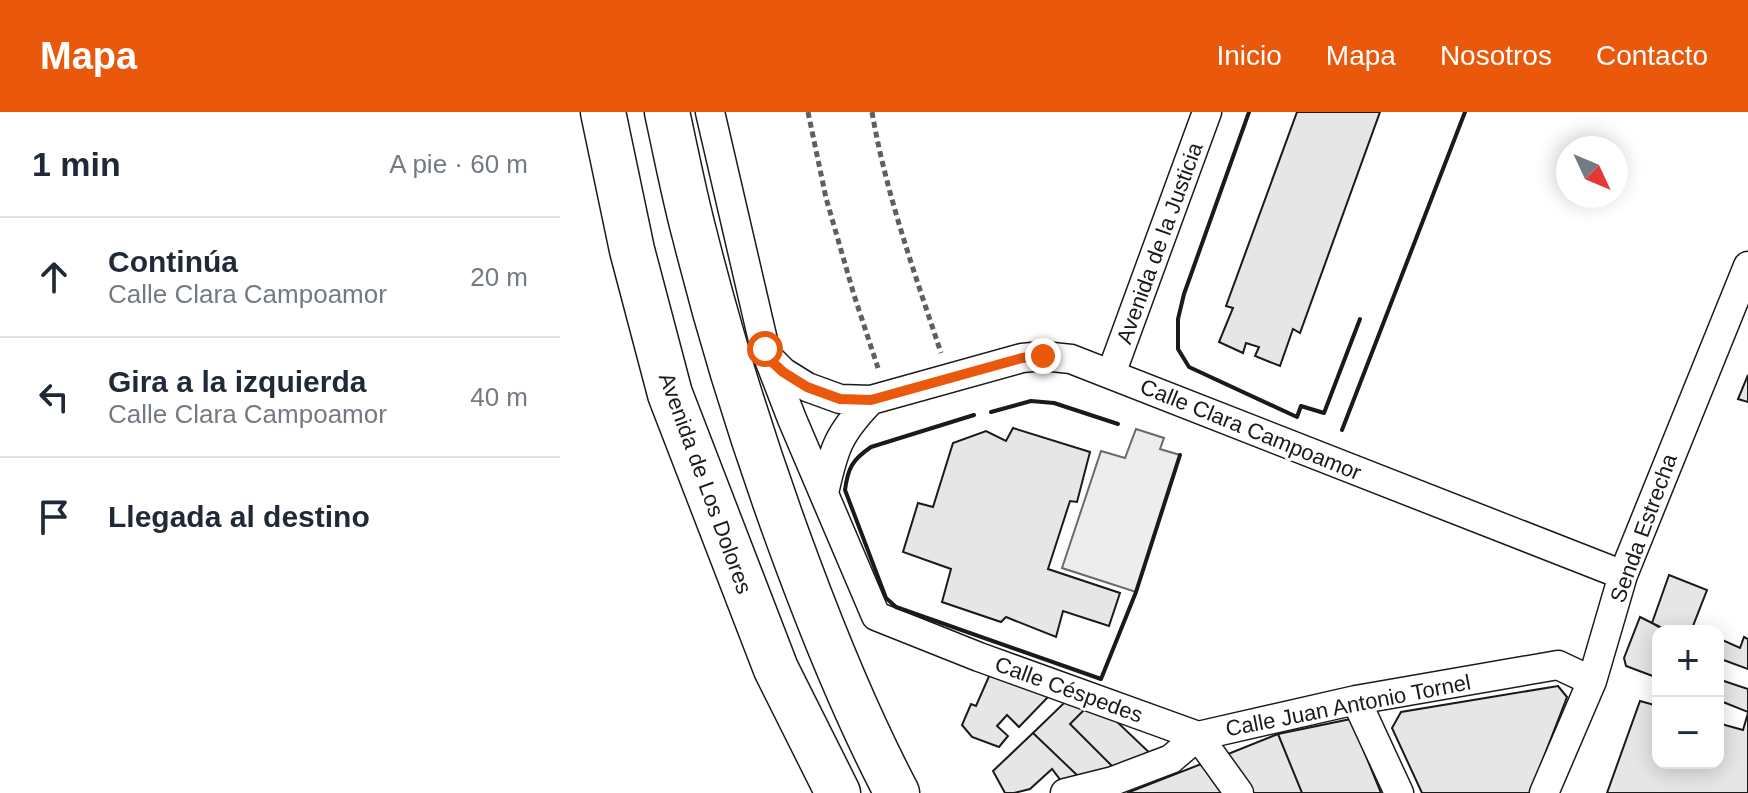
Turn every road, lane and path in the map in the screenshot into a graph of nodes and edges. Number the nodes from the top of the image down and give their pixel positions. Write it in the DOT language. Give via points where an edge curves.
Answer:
graph roads {
  1 [pos="603,112"];
  2 [pos="667,112"];
  3 [pos="710,112"];
  4 [pos="808,112"];
  5 [pos="872,112"];
  6 [pos="1207,112"];
  7 [pos="1748,266"];
  8 [pos="769,359"];
  9 [pos="1111,374"];
  10 [pos="949,378"];
  11 [pos="879,397"];
  12 [pos="824,493"];
  13 [pos="1623,575"];
  14 [pos="1592,681"];
  15 [pos="1356,700"];
  16 [pos="1198,736"];
  17 [pos="838,793"];
  18 [pos="897,793"];
  19 [pos="1065,793"];
  20 [pos="1239,793"];
  21 [pos="1399,793"];
  22 [pos="1544,793"];
  1 -- 17 [label="main road, Avenida de Los Dolores" via="670,394 776,669"];
  2 -- 18 [label="main road" via="730,365 777,509 828,647"];
  3 -- 8 [label="street"];
  4 -- 11 [label="path"];
  5 -- 10 [label="path" via="910,259"];
  6 -- 9 [label="street, Avenida de la Justicia"];
  7 -- 13 [label="street, Senda Estrecha"];
  8 -- 11 [label="street, Calle Clara Campoamor" via="807,387 840,399"];
  8 -- 12 [label="street"];
  9 -- 10 [label="street, Calle Clara Campoamor" via="1071,359 1043,356"];
  9 -- 13 [label="street, Calle Clara Campoamor"];
  10 -- 11 [label="street, Calle Clara Campoamor"];
  11 -- 12 [label="street" via="853,418 839,439"];
  12 -- 16 [label="street, Calle Céspedes" via="876,616"];
  13 -- 14 [label="street, Senda Estrecha"];
  14 -- 15 [label="street, Calle Juan Antonio Tornel" via="1558,665"];
  14 -- 22 [label="street, Senda Estrecha"];
  15 -- 16 [label="street, Calle Juan Antonio Tornel"];
  15 -- 21 [label="street"];
  16 -- 19 [label="street, Calle Juan Antonio Tornel" via="1171,759"];
  16 -- 20 [label="street"];
}
